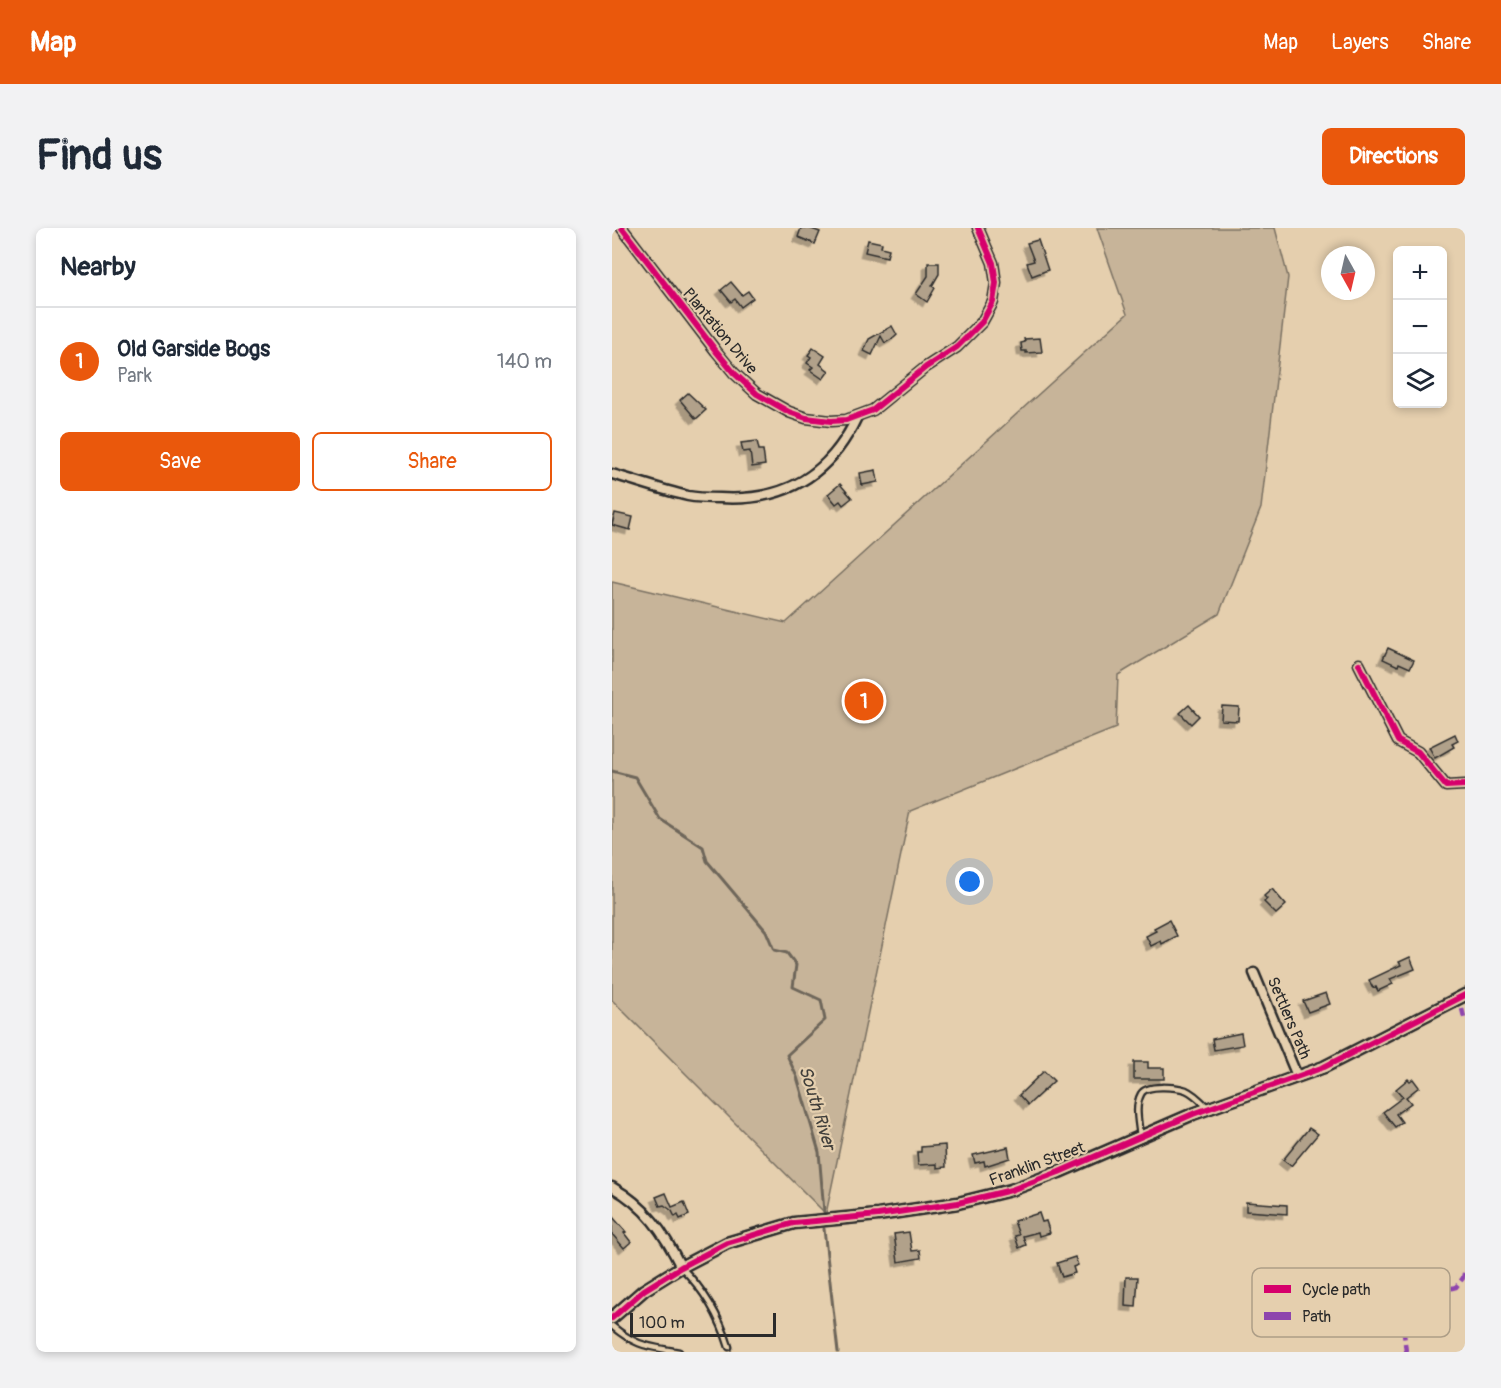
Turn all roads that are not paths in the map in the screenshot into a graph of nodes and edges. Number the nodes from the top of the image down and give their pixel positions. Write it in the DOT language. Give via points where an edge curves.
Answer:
graph roads {
  1 [pos="622,228"];
  2 [pos="978,228"];
  3 [pos="857,417"];
  4 [pos="612,474"];
  5 [pos="1359,664"];
  6 [pos="1465,785"];
  7 [pos="1254,973"];
  8 [pos="1465,995"];
  9 [pos="1297,1076"];
  10 [pos="1208,1108"];
  11 [pos="1140,1137"];
  12 [pos="612,1187"];
  13 [pos="681,1267"];
  14 [pos="612,1318"];
  15 [pos="612,1326"];
  16 [pos="729,1347"];
  17 [pos="679,1352"];
  1 -- 3 [label="street, Plantation Drive" via="716,351 757,394 806,418 841,421"];
  2 -- 3 [label="street" via="993,263 996,283 993,302 982,322 957,347 926,367 883,404"];
  3 -- 4 [label="street" via="848,436 820,468 806,480 769,495 738,499 689,496"];
  5 -- 6 [label="street" via="1398,741 1418,752 1446,786"];
  7 -- 9 [label="street, Settlers Path"];
  8 -- 9 [label="street, Franklin Street" via="1358,1050"];
  9 -- 10 [label="street, Franklin Street"];
  10 -- 11 [label="street, Franklin Street"];
  10 -- 11 [label="lane" via="1186,1090 1145,1089 1137,1113"];
  11 -- 13 [label="street, Franklin Street" via="1059,1173 993,1196 878,1215 794,1223 727,1243"];
  12 -- 13 [label="street" via="655,1222"];
  13 -- 14 [label="street, Franklin Street" via="644,1290"];
  13 -- 16 [label="lane" via="698,1284 722,1325"];
  15 -- 17 [label="lane" via="628,1340"];
}
